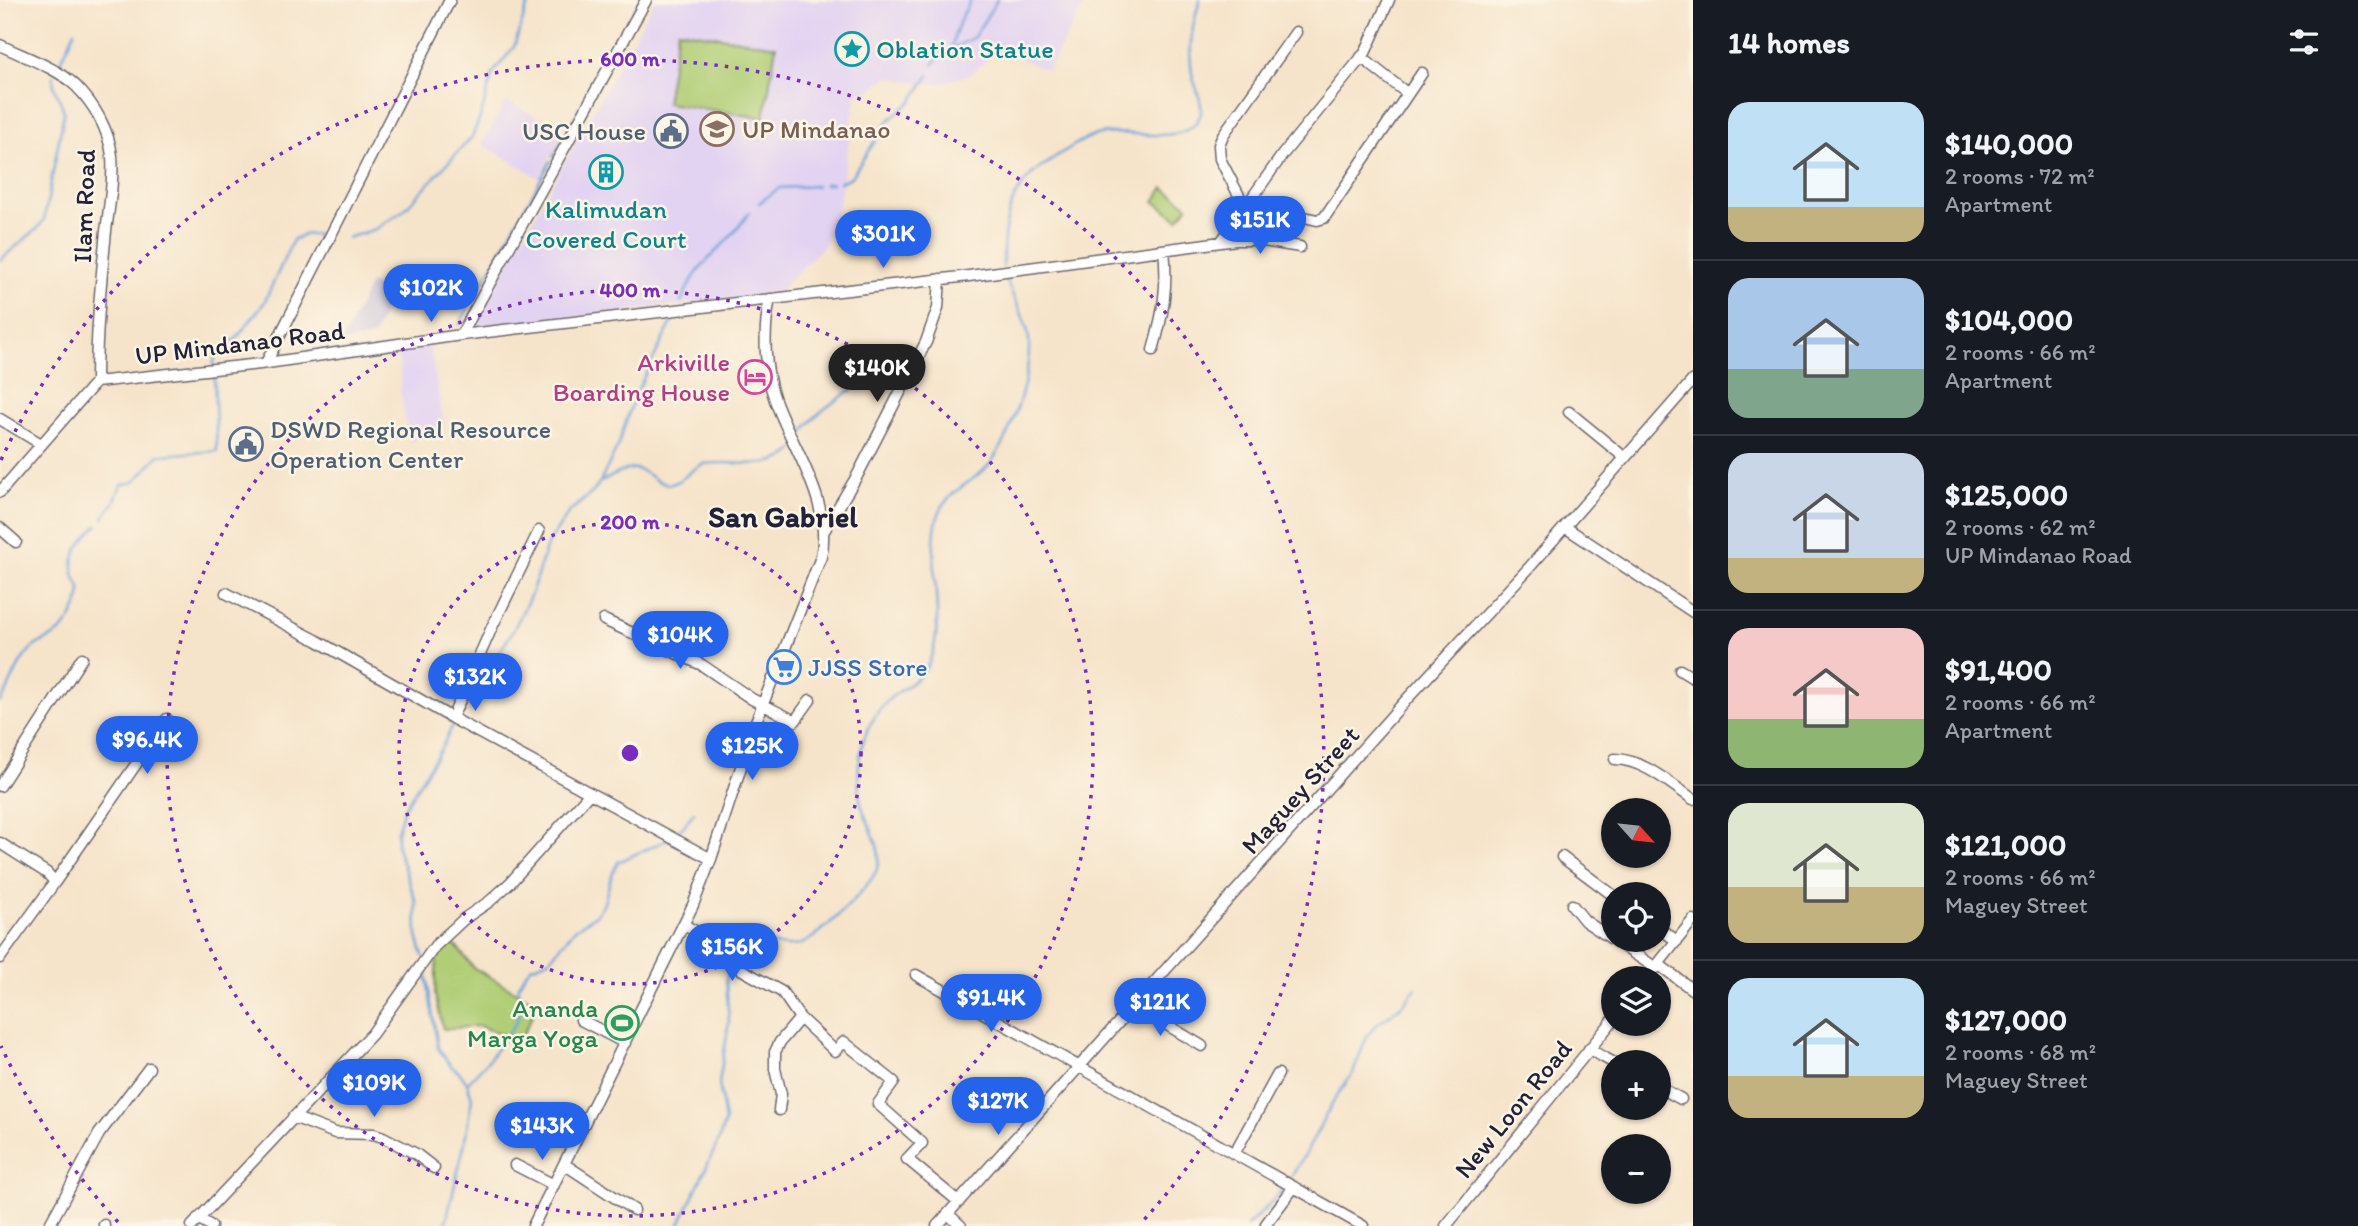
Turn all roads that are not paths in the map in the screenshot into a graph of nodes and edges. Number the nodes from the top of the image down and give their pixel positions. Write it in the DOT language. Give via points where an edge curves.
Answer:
graph roads {
  1 [pos="450,0"];
  2 [pos="457,0"];
  3 [pos="646,0"];
  4 [pos="1389,0"];
  5 [pos="441,24"];
  6 [pos="1296,32"];
  7 [pos="0,45"];
  8 [pos="1361,57"];
  9 [pos="1422,73"];
  10 [pos="1408,93"];
  11 [pos="1245,207"];
  12 [pos="1221,242"];
  13 [pos="1300,247"];
  14 [pos="1164,250"];
  15 [pos="940,279"];
  16 [pos="766,299"];
  17 [pos="460,335"];
  18 [pos="1153,350"];
  19 [pos="270,362"];
  20 [pos="1693,380"];
  21 [pos="96,382"];
  22 [pos="1569,412"];
  23 [pos="0,419"];
  24 [pos="41,443"];
  25 [pos="1624,457"];
  26 [pos="0,492"];
  27 [pos="1565,527"];
  28 [pos="0,528"];
  29 [pos="539,531"];
  30 [pos="824,531"];
  31 [pos="16,542"];
  32 [pos="226,593"];
  33 [pos="1693,612"];
  34 [pos="604,620"];
  35 [pos="82,658"];
  36 [pos="1680,670"];
  37 [pos="1693,678"];
  38 [pos="810,700"];
  39 [pos="763,705"];
  40 [pos="452,718"];
  41 [pos="167,719"];
  42 [pos="1615,759"];
  43 [pos="0,786"];
  44 [pos="590,793"];
  45 [pos="1693,799"];
  46 [pos="0,843"];
  47 [pos="1562,857"];
  48 [pos="711,859"];
  49 [pos="55,883"];
  50 [pos="1601,886"];
  51 [pos="1572,905"];
  52 [pos="1693,920"];
  53 [pos="684,925"];
  54 [pos="1671,937"];
  55 [pos="1677,941"];
  56 [pos="0,958"];
  57 [pos="1657,966"];
  58 [pos="916,975"];
  59 [pos="1671,975"];
  60 [pos="1693,990"];
  61 [pos="1134,1005"];
  62 [pos="800,1018"];
  63 [pos="581,1020"];
  64 [pos="1601,1035"];
  65 [pos="625,1042"];
  66 [pos="1202,1046"];
  67 [pos="1589,1049"];
  68 [pos="1601,1056"];
  69 [pos="1080,1066"];
  70 [pos="149,1068"];
  71 [pos="1278,1074"];
  72 [pos="1671,1094"];
  73 [pos="1681,1099"];
  74 [pos="779,1110"];
  75 [pos="293,1117"];
  76 [pos="1234,1154"];
  77 [pos="564,1164"];
  78 [pos="515,1165"];
  79 [pos="434,1168"];
  80 [pos="554,1185"];
  81 [pos="1294,1187"];
  82 [pos="959,1202"];
  83 [pos="634,1210"];
  84 [pos="948,1214"];
  85 [pos="195,1222"];
  86 [pos="1266,1224"];
  87 [pos="50,1226"];
  88 [pos="211,1226"];
  89 [pos="533,1226"];
  90 [pos="937,1226"];
  91 [pos="961,1226"];
  92 [pos="1363,1226"];
  93 [pos="1446,1226"];
  1 -- 5 [label="street"];
  2 -- 5 [label="street"];
  3 -- 17 [label="street"];
  4 -- 8 [label="street"];
  5 -- 19 [label="street"];
  6 -- 11 [label="street" via="1219,145 1220,159"];
  7 -- 21 [label="street, Ilam Road" via="74,84 102,122 108,139 111,186"];
  8 -- 10 [label="street"];
  8 -- 11 [label="street"];
  9 -- 10 [label="street"];
  10 -- 11 [label="street" via="1324,218 1264,214"];
  11 -- 12 [label="street"];
  12 -- 13 [label="street, UP Mindanao Road" via="1257,240"];
  12 -- 14 [label="street, UP Mindanao Road"];
  14 -- 15 [label="street, UP Mindanao Road"];
  14 -- 18 [label="street" via="1164,306"];
  15 -- 16 [label="street, UP Mindanao Road"];
  15 -- 30 [label="street" via="938,308 926,342"];
  16 -- 17 [label="street, UP Mindanao Road"];
  16 -- 30 [label="street" via="770,382 809,477"];
  17 -- 19 [label="street, UP Mindanao Road"];
  19 -- 21 [label="street, UP Mindanao Road"];
  20 -- 25 [label="street, Maguey Street"];
  21 -- 24 [label="street"];
  22 -- 25 [label="street"];
  23 -- 24 [label="street"];
  24 -- 26 [label="street"];
  25 -- 27 [label="street, Maguey Street"];
  27 -- 33 [label="street"];
  27 -- 61 [label="street, Maguey Street"];
  28 -- 31 [label="street"];
  29 -- 40 [label="street"];
  30 -- 39 [label="street" via="821,557"];
  32 -- 40 [label="street"];
  34 -- 39 [label="street" via="702,665"];
  35 -- 43 [label="street"];
  36 -- 37 [label="street"];
  38 -- 39 [label="street" via="796,721"];
  39 -- 48 [label="street"];
  40 -- 44 [label="street"];
  41 -- 49 [label="street"];
  42 -- 45 [label="street" via="1633,761"];
  44 -- 48 [label="street"];
  44 -- 75 [label="street" via="510,883 435,946 372,1034"];
  46 -- 49 [label="street"];
  47 -- 50 [label="street"];
  48 -- 53 [label="street"];
  49 -- 56 [label="street"];
  51 -- 57 [label="street" via="1585,921"];
  52 -- 55 [label="street"];
  53 -- 62 [label="street" via="719,944 737,967 782,992"];
  53 -- 65 [label="street"];
  54 -- 55 [label="street"];
  55 -- 57 [label="street"];
  58 -- 69 [label="street"];
  59 -- 60 [label="street"];
  61 -- 66 [label="street"];
  61 -- 69 [label="street, Maguey Street"];
  62 -- 74 [label="street" via="775,1052"];
  62 -- 82 [label="street" via="835,1051 844,1042 894,1082 878,1104 922,1143 907,1159"];
  63 -- 65 [label="street"];
  64 -- 67 [label="street, New Loon Road"];
  65 -- 77 [label="street"];
  67 -- 68 [label="street"];
  67 -- 93 [label="street, New Loon Road"];
  69 -- 76 [label="street"];
  69 -- 82 [label="street, Maguey Street"];
  70 -- 87 [label="street" via="99,1134"];
  71 -- 76 [label="street"];
  72 -- 73 [label="street"];
  75 -- 79 [label="street" via="335,1133 383,1137"];
  75 -- 85 [label="street"];
  76 -- 81 [label="street"];
  77 -- 80 [label="street"];
  77 -- 83 [label="street"];
  78 -- 80 [label="street"];
  80 -- 89 [label="street"];
  81 -- 86 [label="street"];
  81 -- 92 [label="street"];
  82 -- 84 [label="street, Maguey Street"];
  84 -- 90 [label="street, Maguey Street"];
  84 -- 91 [label="street"];
  85 -- 88 [label="street"];
}
